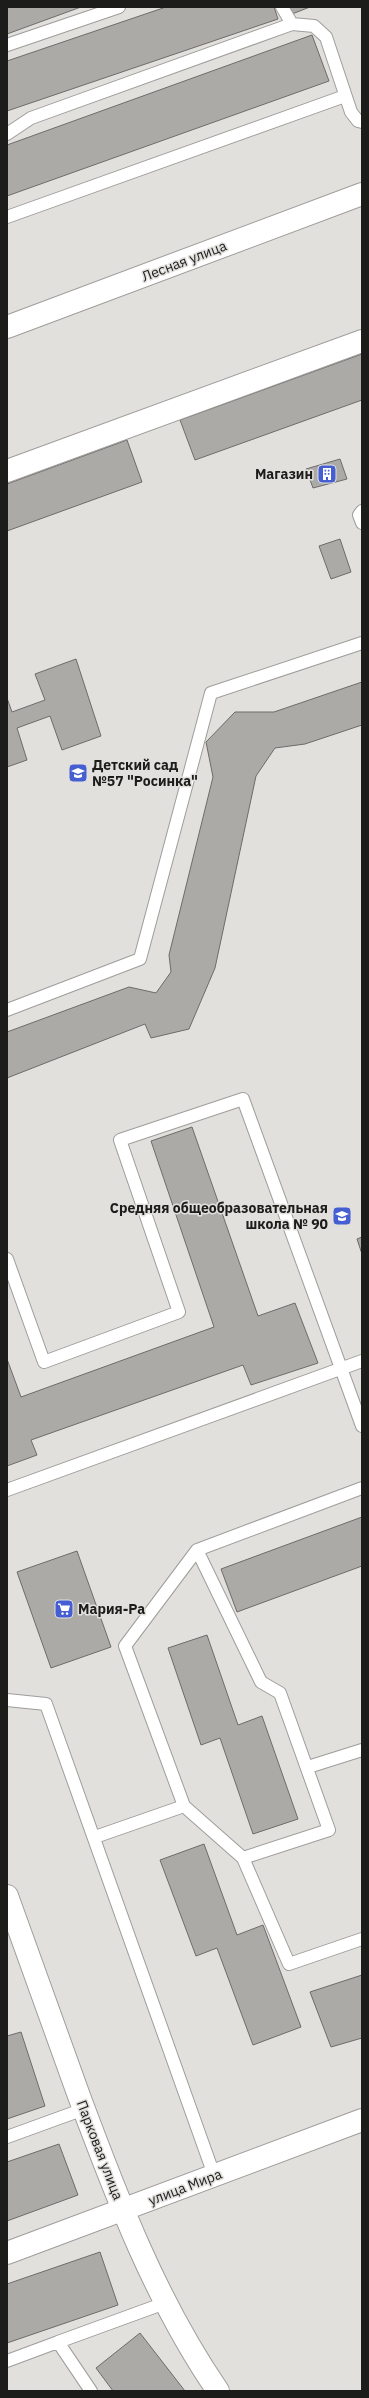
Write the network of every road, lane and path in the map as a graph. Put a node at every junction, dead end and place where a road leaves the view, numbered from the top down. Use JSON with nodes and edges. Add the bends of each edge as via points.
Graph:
{"nodes":[{"id":1,"x":119,"y":7,"type":"edge"},
{"id":2,"x":282,"y":7,"type":"edge"},
{"id":3,"x":292,"y":24,"type":"junction"},
{"id":4,"x":7,"y":45,"type":"edge"},
{"id":5,"x":345,"y":96,"type":"junction"},
{"id":6,"x":362,"y":122,"type":"edge"},
{"id":7,"x":7,"y":134,"type":"edge"},
{"id":8,"x":362,"y":194,"type":"edge"},
{"id":9,"x":7,"y":217,"type":"edge"},
{"id":10,"x":7,"y":327,"type":"edge"},
{"id":11,"x":362,"y":341,"type":"edge"},
{"id":12,"x":7,"y":471,"type":"edge"},
{"id":13,"x":362,"y":511,"type":"edge"},
{"id":14,"x":362,"y":524,"type":"edge"},
{"id":15,"x":362,"y":643,"type":"edge"},
{"id":16,"x":7,"y":1010,"type":"edge"},
{"id":17,"x":7,"y":1259,"type":"edge"},
{"id":18,"x":362,"y":1361,"type":"edge"},
{"id":19,"x":341,"y":1369,"type":"junction"},
{"id":20,"x":362,"y":1426,"type":"edge"},
{"id":21,"x":362,"y":1488,"type":"edge"},
{"id":22,"x":7,"y":1490,"type":"edge"},
{"id":23,"x":196,"y":1550,"type":"junction"},
{"id":24,"x":7,"y":1700,"type":"edge"},
{"id":25,"x":362,"y":1750,"type":"edge"},
{"id":26,"x":308,"y":1768,"type":"junction"},
{"id":27,"x":184,"y":1806,"type":"junction"},
{"id":28,"x":95,"y":1837,"type":"junction"},
{"id":29,"x":243,"y":1858,"type":"junction"},
{"id":30,"x":7,"y":1896,"type":"edge"},
{"id":31,"x":362,"y":1939,"type":"edge"},
{"id":32,"x":84,"y":2109,"type":"junction"},
{"id":33,"x":362,"y":2120,"type":"edge"},
{"id":34,"x":7,"y":2137,"type":"edge"},
{"id":35,"x":214,"y":2175,"type":"junction"},
{"id":36,"x":123,"y":2212,"type":"junction"},
{"id":37,"x":7,"y":2254,"type":"edge"},
{"id":38,"x":165,"y":2303,"type":"junction"},
{"id":39,"x":58,"y":2342,"type":"junction"},
{"id":40,"x":7,"y":2361,"type":"edge"},
{"id":41,"x":91,"y":2391,"type":"edge"},
{"id":42,"x":218,"y":2391,"type":"edge"}],
"edges":[{"from":1,"to":4,"type":"lane"},
{"from":2,"to":3,"type":"lane"},
{"from":3,"to":5,"type":"lane","via":[[314,26],[326,37]]},
{"from":3,"to":7,"type":"lane","via":[[32,118]]},
{"from":5,"to":6,"type":"lane","via":[[351,112]]},
{"from":5,"to":9,"type":"lane"},
{"from":8,"to":10,"type":"street","name":"Лесная улица"},
{"from":11,"to":12,"type":"street"},
{"from":13,"to":14,"type":"lane","via":[[359,515]]},
{"from":15,"to":16,"type":"lane","via":[[211,693],[140,959]]},
{"from":17,"to":19,"type":"lane","via":[[44,1362],[179,1312],[120,1140],[243,1099]]},
{"from":18,"to":19,"type":"lane"},
{"from":19,"to":20,"type":"lane"},
{"from":19,"to":22,"type":"lane"},
{"from":21,"to":23,"type":"lane"},
{"from":23,"to":26,"type":"lane","via":[[261,1682],[280,1693]]},
{"from":23,"to":27,"type":"lane","via":[[125,1646]]},
{"from":24,"to":28,"type":"lane","via":[[46,1704]]},
{"from":25,"to":26,"type":"lane"},
{"from":26,"to":29,"type":"lane","via":[[329,1830]]},
{"from":27,"to":28,"type":"lane"},
{"from":27,"to":29,"type":"lane"},
{"from":28,"to":35,"type":"lane"},
{"from":29,"to":31,"type":"lane","via":[[289,1964]]},
{"from":30,"to":32,"type":"street","name":"Парковая улица"},
{"from":32,"to":34,"type":"lane"},
{"from":32,"to":36,"type":"street","name":"Парковая улица"},
{"from":33,"to":35,"type":"street","name":"улица Мира"},
{"from":35,"to":36,"type":"street","name":"улица Мира"},
{"from":36,"to":37,"type":"street","name":"улица Мира"},
{"from":36,"to":38,"type":"street","name":"Парковая улица"},
{"from":38,"to":39,"type":"lane"},
{"from":38,"to":42,"type":"street","name":"Парковая улица"},
{"from":39,"to":40,"type":"lane"},
{"from":39,"to":41,"type":"lane"}]}
